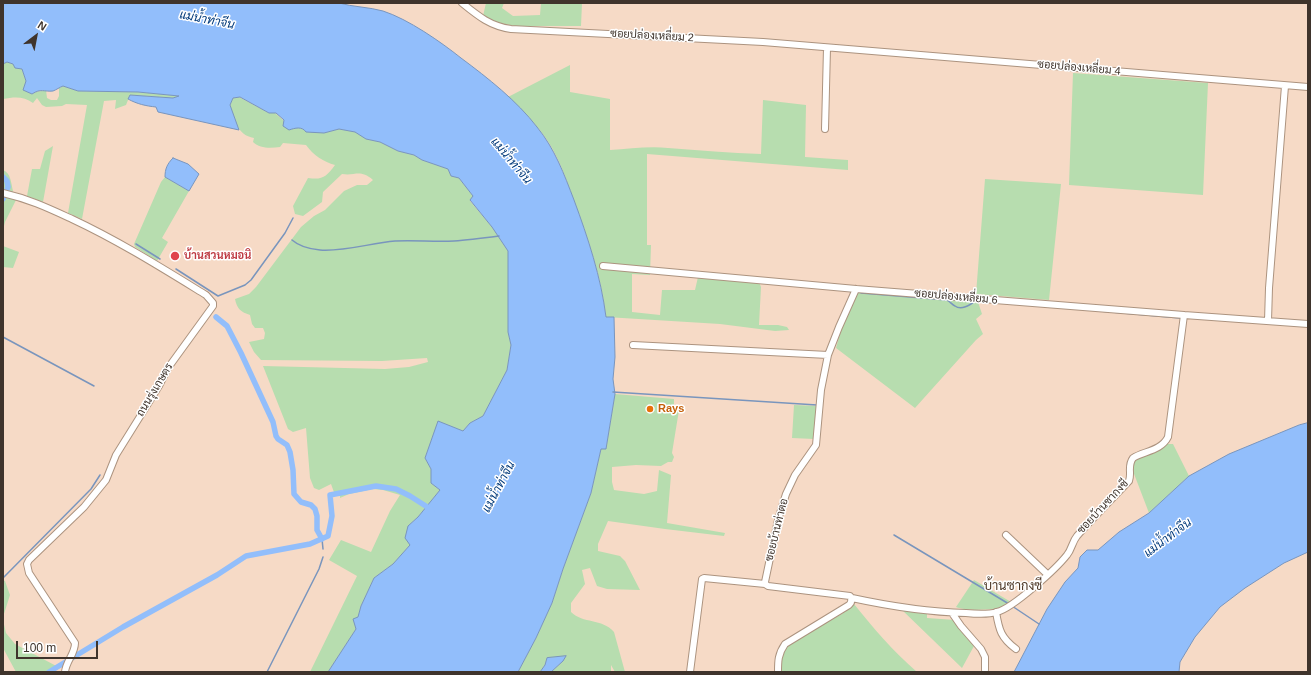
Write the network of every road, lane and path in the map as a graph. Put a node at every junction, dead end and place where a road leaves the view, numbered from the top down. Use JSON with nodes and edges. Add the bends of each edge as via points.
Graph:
{"nodes":[{"id":1,"x":462,"y":3,"type":"edge"},
{"id":2,"x":827,"y":48,"type":"junction"},
{"id":3,"x":850,"y":50,"type":"joint"},
{"id":4,"x":1285,"y":86,"type":"junction"},
{"id":5,"x":1308,"y":88,"type":"edge"},
{"id":6,"x":824,"y":129,"type":"dead end"},
{"id":7,"x":3,"y":193,"type":"edge"},
{"id":8,"x":603,"y":266,"type":"dead end"},
{"id":9,"x":856,"y":289,"type":"junction"},
{"id":10,"x":1184,"y":315,"type":"junction"},
{"id":11,"x":1268,"y":321,"type":"junction"},
{"id":12,"x":1308,"y":324,"type":"edge"},
{"id":13,"x":633,"y":345,"type":"dead end"},
{"id":14,"x":828,"y":356,"type":"junction"},
{"id":15,"x":1006,"y":535,"type":"dead end"},
{"id":16,"x":1048,"y":574,"type":"junction"},
{"id":17,"x":765,"y":584,"type":"junction"},
{"id":18,"x":852,"y":598,"type":"junction"},
{"id":19,"x":996,"y":612,"type":"junction"},
{"id":20,"x":952,"y":613,"type":"junction"},
{"id":21,"x":1016,"y":649,"type":"dead end"},
{"id":22,"x":985,"y":670,"type":"dead end"},
{"id":23,"x":65,"y":672,"type":"edge"},
{"id":24,"x":690,"y":672,"type":"edge"},
{"id":25,"x":778,"y":672,"type":"edge"}],
"edges":[{"from":1,"to":2,"type":"street","name":"ซอยปล่องเหลี่ยม 2","via":[[491,24],[511,29],[762,42]]},
{"from":2,"to":3,"type":"street","name":"ซอยปล่องเหลี่ยม 2"},
{"from":2,"to":6,"type":"street"},
{"from":3,"to":4,"type":"street","name":"ซอยปล่องเหลี่ยม 4"},
{"from":4,"to":5,"type":"street","name":"ซอยปล่องเหลี่ยม 4"},
{"from":4,"to":11,"type":"street"},
{"from":7,"to":23,"type":"street","name":"ถนนรุ่งเกษตร","via":[[34,202],[99,232],[206,295],[213,303],[168,368],[116,455],[106,480],[84,507],[27,564],[29,573],[75,643]]},
{"from":8,"to":9,"type":"street","name":"ซอยปล่องเหลี่ยม 6"},
{"from":9,"to":10,"type":"street","name":"ซอยปล่องเหลี่ยม 6"},
{"from":9,"to":14,"type":"street","name":"ซอยบ้านท่าตอ"},
{"from":10,"to":11,"type":"street","name":"ซอยปล่องเหลี่ยม 6"},
{"from":10,"to":16,"type":"street","name":"ซอยบ้านซากงซี","via":[[1168,437],[1161,446],[1133,458],[1129,465],[1129,481],[1076,538],[1067,554]]},
{"from":11,"to":12,"type":"street","name":"ซอยปล่องเหลี่ยม 6"},
{"from":13,"to":14,"type":"street"},
{"from":14,"to":17,"type":"street","name":"ซอยบ้านท่าตอ","via":[[816,445],[786,494]]},
{"from":15,"to":16,"type":"street"},
{"from":16,"to":19,"type":"street","name":"ซอยบ้านซากงซี","via":[[1011,606]]},
{"from":17,"to":18,"type":"street"},
{"from":17,"to":24,"type":"street","via":[[702,579]]},
{"from":18,"to":20,"type":"street","name":"ซอยบ้านซากงซี"},
{"from":18,"to":25,"type":"street","via":[[849,605],[785,644],[780,651]]},
{"from":19,"to":20,"type":"street","name":"ซอยบ้านซากงซี"},
{"from":19,"to":21,"type":"street","via":[[1001,635]]},
{"from":20,"to":22,"type":"street","via":[[981,649],[985,656]]}]}
